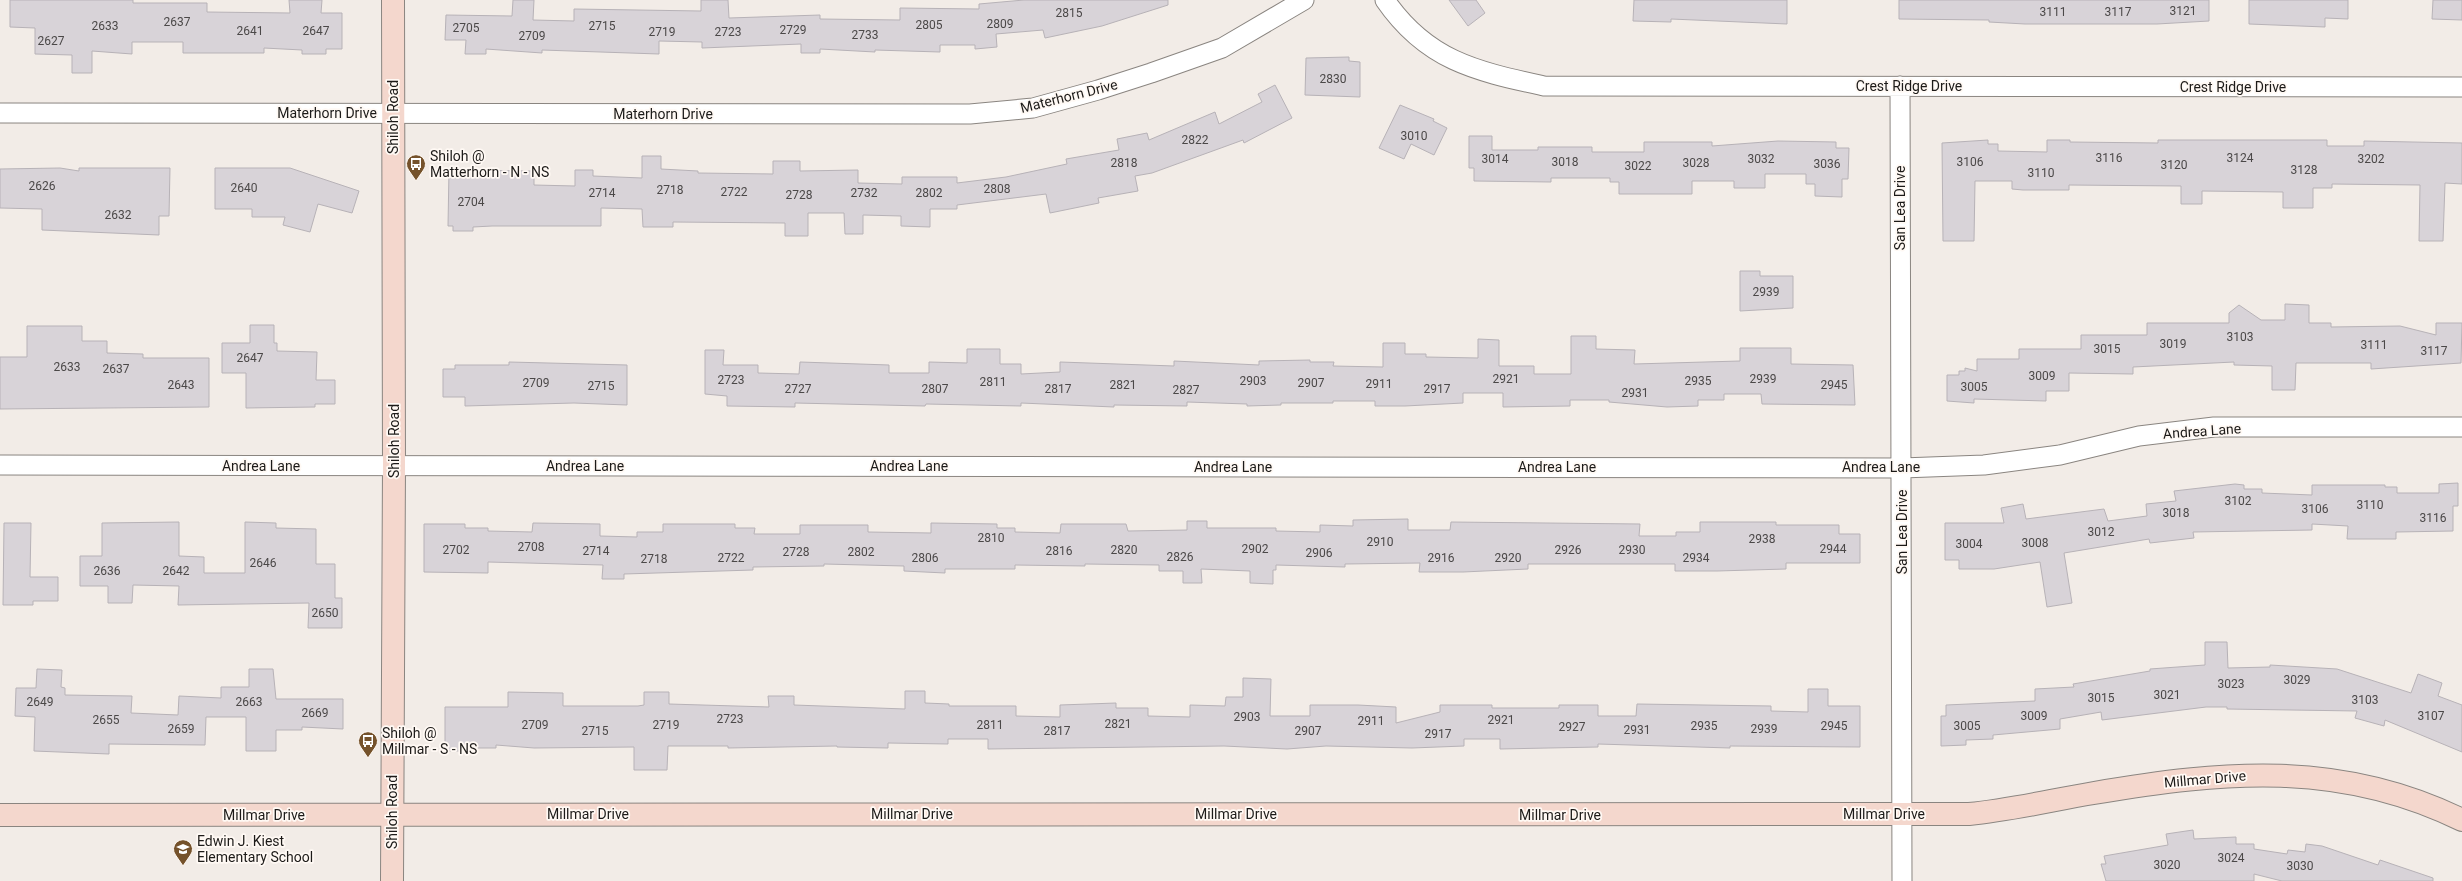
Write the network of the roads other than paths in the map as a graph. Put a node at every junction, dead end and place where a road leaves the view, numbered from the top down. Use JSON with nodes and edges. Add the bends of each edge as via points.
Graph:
{"nodes":[{"id":1,"x":393,"y":0,"type":"edge"},
{"id":2,"x":1304,"y":0,"type":"edge"},
{"id":3,"x":1385,"y":0,"type":"edge"},
{"id":4,"x":1900,"y":86,"type":"junction"},
{"id":5,"x":2462,"y":87,"type":"edge"},
{"id":6,"x":0,"y":113,"type":"edge"},
{"id":7,"x":393,"y":113,"type":"junction"},
{"id":8,"x":2462,"y":427,"type":"edge"},
{"id":9,"x":0,"y":465,"type":"edge"},
{"id":10,"x":394,"y":466,"type":"junction"},
{"id":11,"x":1902,"y":468,"type":"junction"},
{"id":12,"x":392,"y":814,"type":"junction"},
{"id":13,"x":0,"y":815,"type":"edge"},
{"id":14,"x":1902,"y":815,"type":"junction"},
{"id":15,"x":2462,"y":820,"type":"edge"},
{"id":16,"x":392,"y":881,"type":"edge"},
{"id":17,"x":1902,"y":881,"type":"edge"}],
"edges":[{"from":1,"to":7,"type":"street","name":"Shiloh Road"},
{"from":2,"to":7,"type":"street","name":"Materhorn Drive","via":[[1222,48],[1098,90],[1033,108],[970,114]]},
{"from":3,"to":4,"type":"street","name":"Crest Ridge Drive","via":[[1394,14],[1434,51],[1482,72],[1544,86]]},
{"from":4,"to":5,"type":"street","name":"Crest Ridge Drive"},
{"from":4,"to":11,"type":"street","name":"San Lea Drive"},
{"from":6,"to":7,"type":"street","name":"Materhorn Drive"},
{"from":7,"to":10,"type":"street","name":"Shiloh Road"},
{"from":8,"to":11,"type":"street","name":"Andrea Lane","via":[[2214,427],[2139,436],[2060,455],[1984,465]]},
{"from":9,"to":10,"type":"street","name":"Andrea Lane"},
{"from":10,"to":11,"type":"street","name":"Andrea Lane"},
{"from":10,"to":12,"type":"street","name":"Shiloh Road"},
{"from":11,"to":14,"type":"street","name":"San Lea Drive"},
{"from":12,"to":13,"type":"street","name":"Millmar Drive"},
{"from":12,"to":14,"type":"street","name":"Millmar Drive"},
{"from":12,"to":16,"type":"street","name":"Shiloh Road"},
{"from":14,"to":15,"type":"street","name":"Millmar Drive","via":[[1969,814],[2013,810],[2156,783],[2254,774],[2306,776],[2372,786],[2436,808]]},
{"from":14,"to":17,"type":"street","name":"San Lea Drive"}]}
